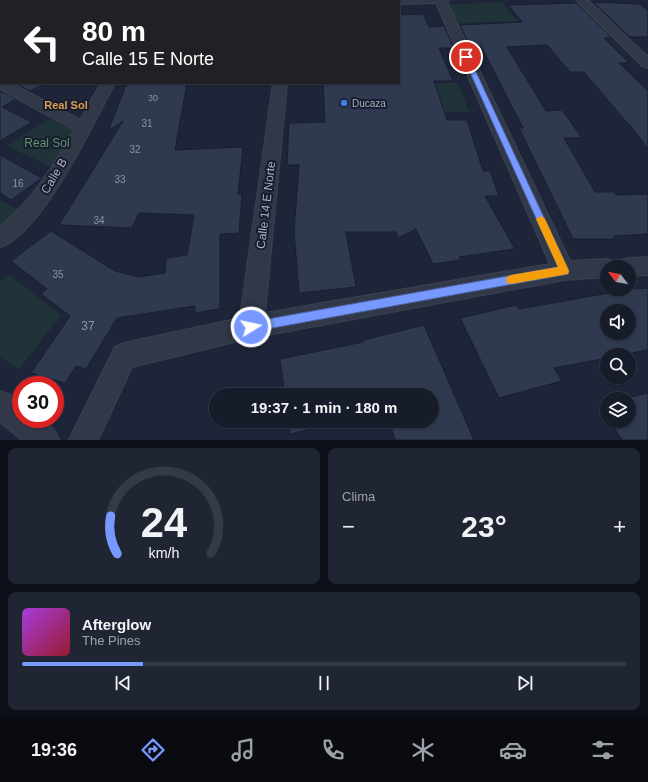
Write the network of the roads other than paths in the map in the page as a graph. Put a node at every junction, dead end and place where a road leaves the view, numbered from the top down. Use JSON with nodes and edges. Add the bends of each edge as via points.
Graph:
{"nodes":[{"id":1,"x":441,"y":0,"type":"edge"},
{"id":2,"x":582,"y":0,"type":"edge"},
{"id":3,"x":400,"y":1,"type":"edge"},
{"id":4,"x":648,"y":64,"type":"edge"},
{"id":5,"x":2,"y":84,"type":"edge"},
{"id":6,"x":107,"y":84,"type":"edge"},
{"id":7,"x":280,"y":84,"type":"edge"},
{"id":8,"x":83,"y":128,"type":"junction"},
{"id":9,"x":0,"y":239,"type":"edge"},
{"id":10,"x":648,"y":266,"type":"edge"},
{"id":11,"x":636,"y":267,"type":"edge"},
{"id":12,"x":600,"y":268,"type":"edge"},
{"id":13,"x":564,"y":271,"type":"junction"},
{"id":14,"x":251,"y":327,"type":"junction"},
{"id":15,"x":0,"y":405,"type":"edge"},
{"id":16,"x":45,"y":440,"type":"edge"},
{"id":17,"x":83,"y":440,"type":"edge"}],
"edges":[{"from":1,"to":3,"type":"street"},
{"from":1,"to":13,"type":"street"},
{"from":2,"to":4,"type":"street"},
{"from":5,"to":8,"type":"street"},
{"from":6,"to":8,"type":"street","name":"Calle B"},
{"from":7,"to":14,"type":"street","name":"Calle 14 E Norte"},
{"from":8,"to":9,"type":"street","name":"Calle B","via":[[46,192],[12,230]]},
{"from":10,"to":11,"type":"street"},
{"from":12,"to":13,"type":"street"},
{"from":13,"to":14,"type":"street"},
{"from":14,"to":17,"type":"street","via":[[124,356]]},
{"from":15,"to":16,"type":"street"}]}
